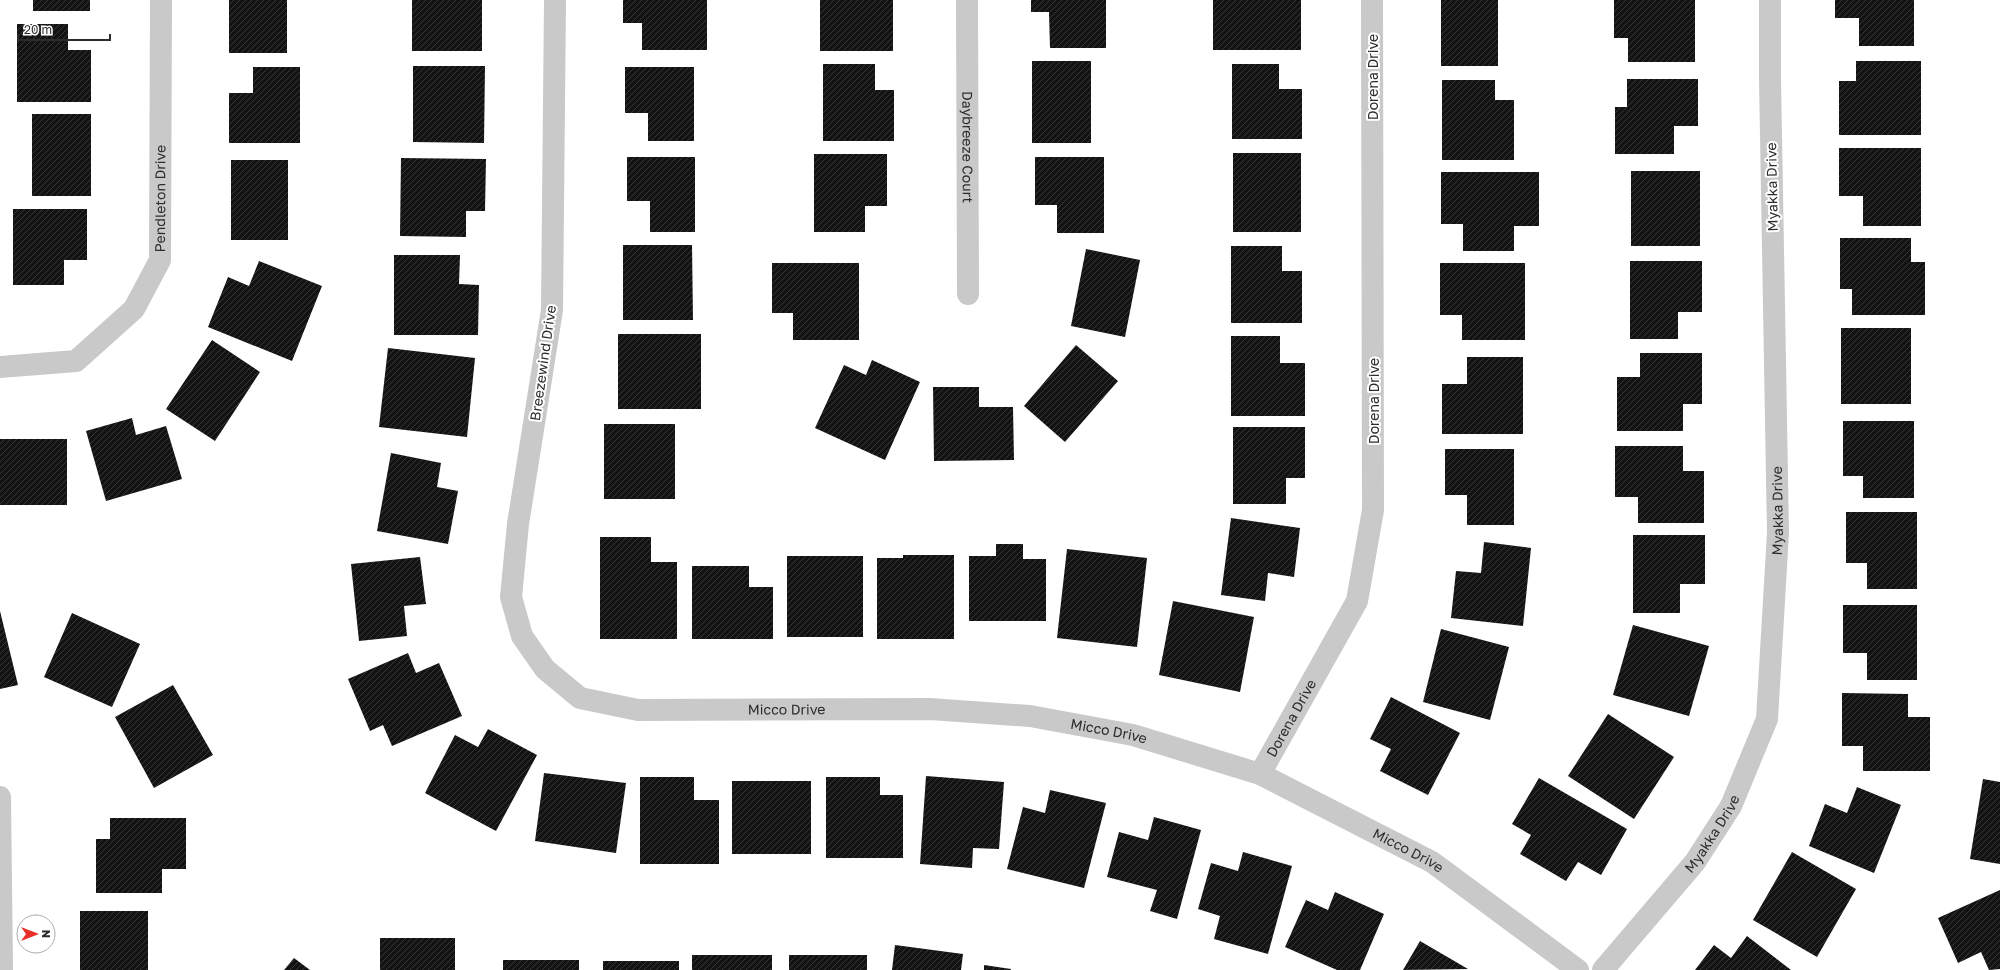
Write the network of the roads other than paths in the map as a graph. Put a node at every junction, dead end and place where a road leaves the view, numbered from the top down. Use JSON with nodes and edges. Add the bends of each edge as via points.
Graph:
{"nodes":[{"id":1,"x":161,"y":0,"type":"edge"},
{"id":2,"x":555,"y":0,"type":"edge"},
{"id":3,"x":967,"y":0,"type":"edge"},
{"id":4,"x":1372,"y":0,"type":"edge"},
{"id":5,"x":1770,"y":0,"type":"edge"},
{"id":6,"x":968,"y":294,"type":"dead end"},
{"id":7,"x":0,"y":367,"type":"edge"},
{"id":8,"x":580,"y":698,"type":"joint"},
{"id":9,"x":1260,"y":774,"type":"junction"},
{"id":10,"x":0,"y":798,"type":"edge"},
{"id":11,"x":2,"y":970,"type":"edge"},
{"id":12,"x":1578,"y":970,"type":"edge"},
{"id":13,"x":1603,"y":970,"type":"edge"}],
"edges":[{"from":1,"to":7,"type":"street","name":"Pendleton Drive","via":[[160,260],[134,309],[76,361]]},
{"from":2,"to":8,"type":"street","name":"Breezewind Drive","via":[[552,310],[518,524],[511,597],[522,636],[545,669]]},
{"from":3,"to":6,"type":"street","name":"Daybreeze Court"},
{"from":4,"to":9,"type":"street","name":"Dorena Drive","via":[[1373,510],[1357,602]]},
{"from":5,"to":13,"type":"street","name":"Myakka Drive","via":[[1778,533],[1767,719],[1731,806],[1699,856]]},
{"from":8,"to":9,"type":"street","name":"Micco Drive","via":[[638,710],[930,709],[1030,716],[1133,735]]},
{"from":9,"to":12,"type":"street","name":"Micco Drive","via":[[1432,862]]},
{"from":10,"to":11,"type":"street"}]}
